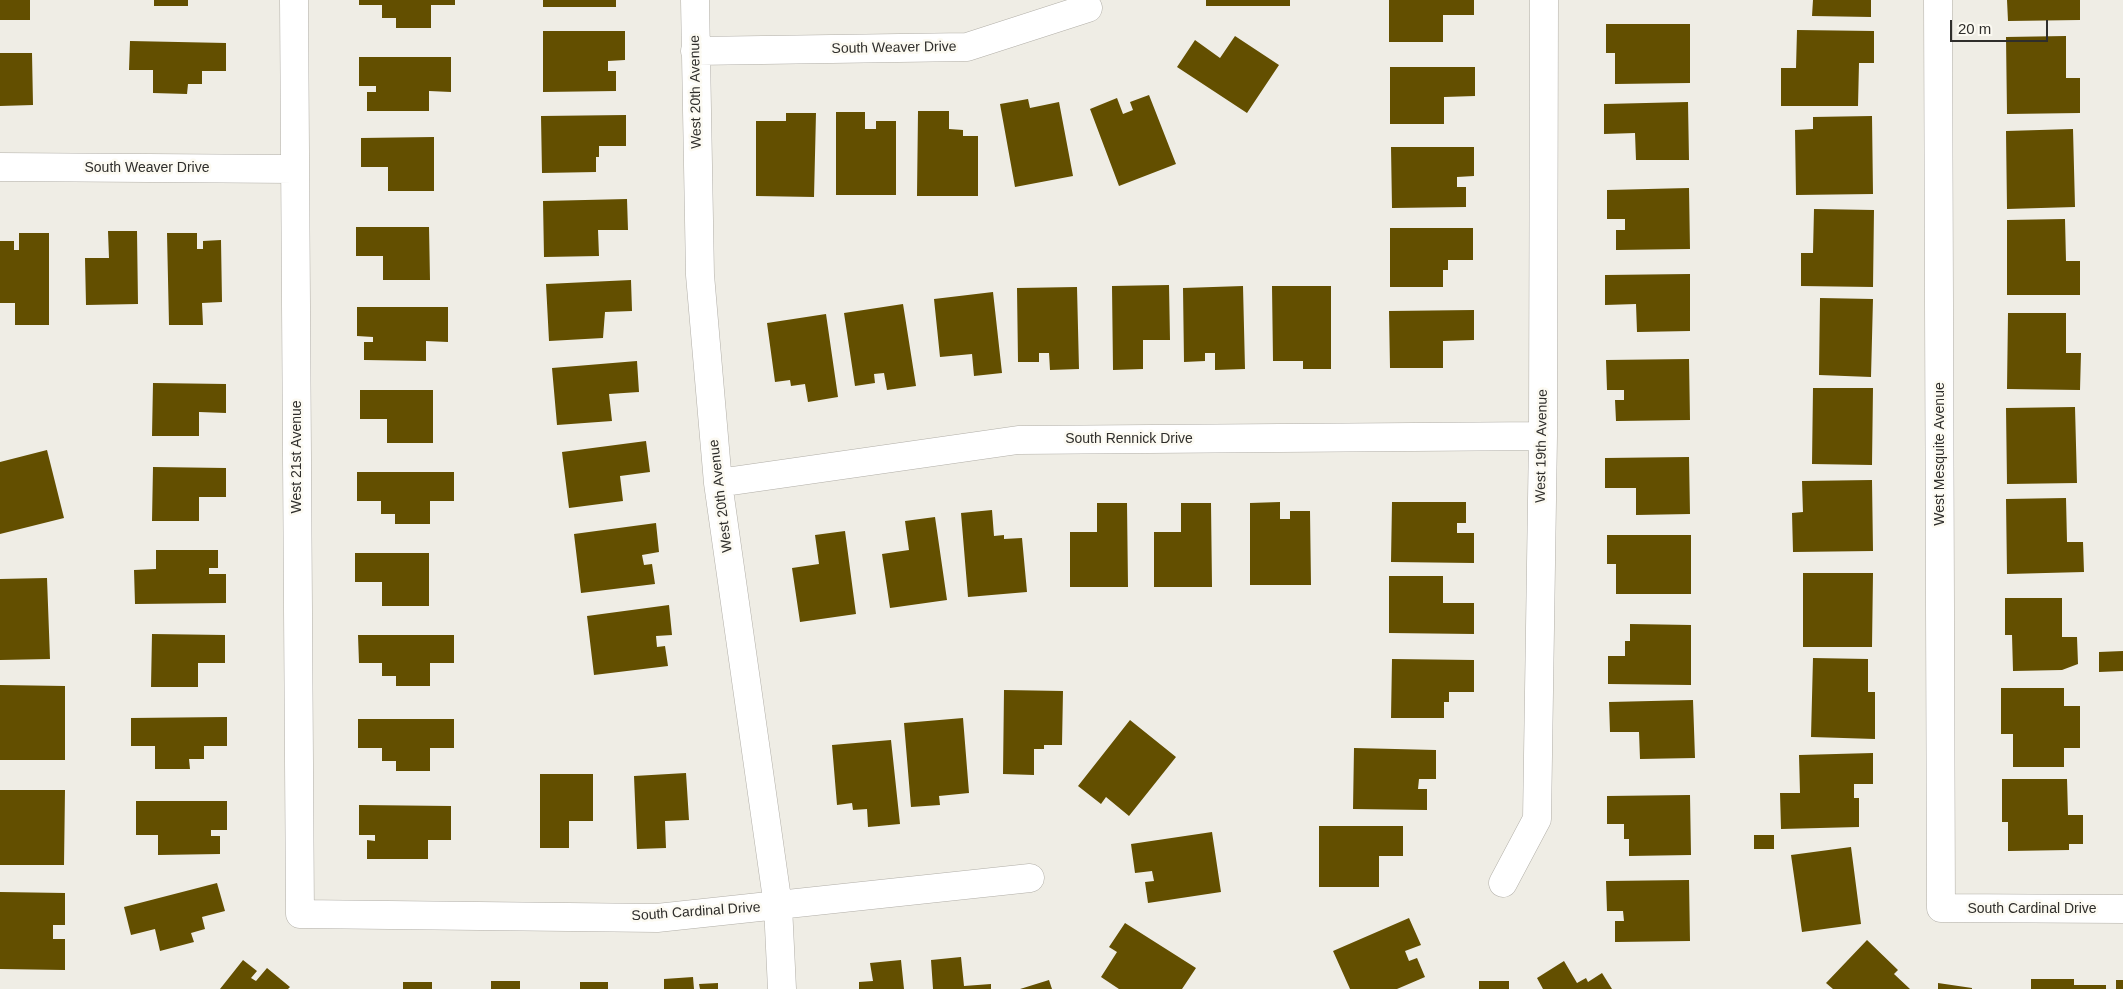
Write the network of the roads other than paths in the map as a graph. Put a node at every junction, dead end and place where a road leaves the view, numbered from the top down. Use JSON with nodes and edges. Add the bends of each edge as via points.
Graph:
{"nodes":[{"id":1,"x":294,"y":0,"type":"edge"},
{"id":2,"x":695,"y":0,"type":"edge"},
{"id":3,"x":1544,"y":0,"type":"edge"},
{"id":4,"x":1938,"y":0,"type":"edge"},
{"id":5,"x":1088,"y":8,"type":"dead end"},
{"id":6,"x":695,"y":51,"type":"junction"},
{"id":7,"x":0,"y":167,"type":"edge"},
{"id":8,"x":294,"y":169,"type":"junction"},
{"id":9,"x":1543,"y":436,"type":"junction"},
{"id":10,"x":718,"y":483,"type":"junction"},
{"id":11,"x":1030,"y":878,"type":"dead end"},
{"id":12,"x":1503,"y":883,"type":"dead end"},
{"id":13,"x":778,"y":906,"type":"junction"},
{"id":14,"x":1941,"y":908,"type":"joint"},
{"id":15,"x":2123,"y":909,"type":"edge"},
{"id":16,"x":300,"y":914,"type":"joint"},
{"id":17,"x":782,"y":989,"type":"edge"}],
"edges":[{"from":1,"to":8,"type":"street","name":"West 21st Avenue"},
{"from":2,"to":6,"type":"street","name":"West 20th Avenue"},
{"from":3,"to":9,"type":"street","name":"West 19th Avenue"},
{"from":4,"to":14,"type":"street","name":"West Mesquite Avenue"},
{"from":5,"to":6,"type":"street","name":"South Weaver Drive","via":[[967,47]]},
{"from":6,"to":10,"type":"street","name":"West 20th Avenue","via":[[700,275]]},
{"from":7,"to":8,"type":"street","name":"South Weaver Drive"},
{"from":8,"to":16,"type":"street","name":"West 21st Avenue"},
{"from":9,"to":10,"type":"street","name":"South Rennick Drive","via":[[1018,440]]},
{"from":9,"to":12,"type":"street","name":"West 19th Avenue","via":[[1537,819]]},
{"from":10,"to":13,"type":"street","name":"West 20th Avenue"},
{"from":11,"to":13,"type":"street","name":"South Cardinal Drive"},
{"from":13,"to":16,"type":"street","name":"South Cardinal Drive","via":[[657,918]]},
{"from":13,"to":17,"type":"street","name":"West 20th Avenue"},
{"from":14,"to":15,"type":"street","name":"South Cardinal Drive"}]}
